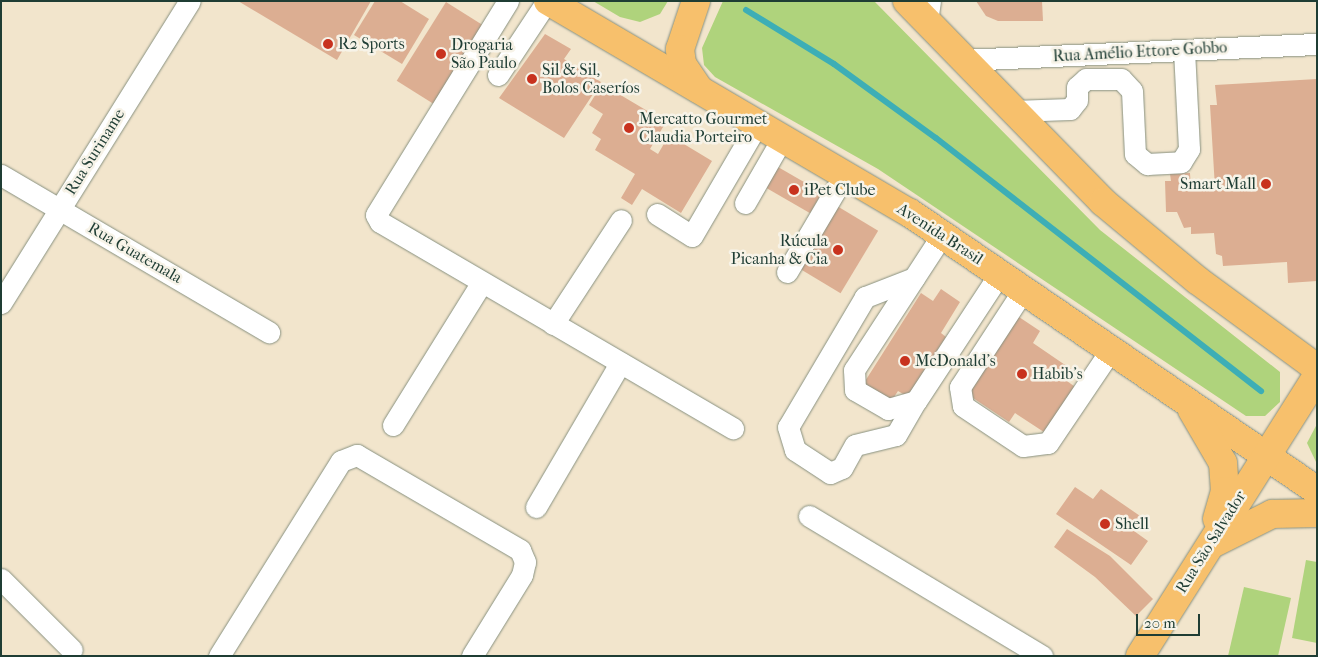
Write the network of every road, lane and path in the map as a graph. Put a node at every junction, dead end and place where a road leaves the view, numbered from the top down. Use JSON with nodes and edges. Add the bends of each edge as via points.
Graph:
{"nodes":[{"id":1,"x":190,"y":1,"type":"edge"},
{"id":2,"x":508,"y":1,"type":"edge"},
{"id":3,"x":548,"y":1,"type":"edge"},
{"id":4,"x":682,"y":1,"type":"edge"},
{"id":5,"x":696,"y":1,"type":"edge"},
{"id":6,"x":907,"y":1,"type":"edge"},
{"id":7,"x":928,"y":12,"type":"edge"},
{"id":8,"x":1317,"y":44,"type":"edge"},
{"id":9,"x":627,"y":47,"type":"junction"},
{"id":10,"x":1184,"y":50,"type":"junction"},
{"id":11,"x":963,"y":60,"type":"junction"},
{"id":12,"x":498,"y":75,"type":"dead end"},
{"id":13,"x":702,"y":92,"type":"junction"},
{"id":14,"x":1013,"y":111,"type":"junction"},
{"id":15,"x":758,"y":123,"type":"junction"},
{"id":16,"x":783,"y":137,"type":"junction"},
{"id":17,"x":845,"y":174,"type":"junction"},
{"id":18,"x":1,"y":175,"type":"edge"},
{"id":19,"x":746,"y":203,"type":"dead end"},
{"id":20,"x":60,"y":209,"type":"junction"},
{"id":21,"x":657,"y":214,"type":"dead end"},
{"id":22,"x":621,"y":220,"type":"dead end"},
{"id":23,"x":942,"y":234,"type":"junction"},
{"id":24,"x":787,"y":272,"type":"dead end"},
{"id":25,"x":1000,"y":273,"type":"junction"},
{"id":26,"x":914,"y":278,"type":"junction"},
{"id":27,"x":482,"y":282,"type":"junction"},
{"id":28,"x":1024,"y":289,"type":"junction"},
{"id":29,"x":1,"y":303,"type":"edge"},
{"id":30,"x":553,"y":324,"type":"junction"},
{"id":31,"x":269,"y":332,"type":"dead end"},
{"id":32,"x":1112,"y":348,"type":"junction"},
{"id":33,"x":620,"y":363,"type":"junction"},
{"id":34,"x":1317,"y":368,"type":"edge"},
{"id":35,"x":1153,"y":375,"type":"junction"},
{"id":36,"x":1317,"y":376,"type":"edge"},
{"id":37,"x":916,"y":401,"type":"junction"},
{"id":38,"x":392,"y":425,"type":"dead end"},
{"id":39,"x":733,"y":428,"type":"dead end"},
{"id":40,"x":1267,"y":454,"type":"junction"},
{"id":41,"x":1317,"y":491,"type":"edge"},
{"id":42,"x":536,"y":507,"type":"dead end"},
{"id":43,"x":1317,"y":513,"type":"edge"},
{"id":44,"x":809,"y":516,"type":"dead end"},
{"id":45,"x":1208,"y":546,"type":"junction"},
{"id":46,"x":1,"y":579,"type":"edge"},
{"id":47,"x":72,"y":650,"type":"dead end"},
{"id":48,"x":219,"y":656,"type":"edge"},
{"id":49,"x":472,"y":656,"type":"edge"},
{"id":50,"x":1042,"y":656,"type":"edge"},
{"id":51,"x":1141,"y":656,"type":"edge"}],
"edges":[{"from":1,"to":20,"type":"street","name":"Rua Suriname"},
{"from":2,"to":27,"type":"street","via":[[376,215],[380,222]]},
{"from":3,"to":9,"type":"main road","name":"Avenida Brasil"},
{"from":3,"to":12,"type":"street"},
{"from":4,"to":9,"type":"main road","via":[[663,41],[641,50]]},
{"from":5,"to":13,"type":"main road","via":[[680,49],[682,64]]},
{"from":6,"to":7,"type":"main road"},
{"from":7,"to":11,"type":"main road"},
{"from":8,"to":10,"type":"street","name":"Rua Amélio Ettore Gobbo"},
{"from":9,"to":13,"type":"main road","name":"Avenida Brasil"},
{"from":10,"to":11,"type":"street","name":"Rua Amélio Ettore Gobbo"},
{"from":10,"to":14,"type":"street","via":[[1189,149],[1181,162],[1146,164],[1135,154],[1132,91],[1121,79],[1086,79],[1077,87],[1077,100],[1070,109]]},
{"from":11,"to":14,"type":"main road"},
{"from":13,"to":15,"type":"main road","name":"Avenida Brasil"},
{"from":14,"to":34,"type":"main road","via":[[1057,159],[1147,240]]},
{"from":15,"to":16,"type":"main road","name":"Avenida Brasil"},
{"from":15,"to":21,"type":"street","via":[[692,236]]},
{"from":16,"to":17,"type":"main road","name":"Avenida Brasil"},
{"from":16,"to":19,"type":"street"},
{"from":17,"to":23,"type":"main road","name":"Avenida Brasil"},
{"from":17,"to":24,"type":"street"},
{"from":18,"to":20,"type":"street","name":"Rua Guatemala"},
{"from":20,"to":29,"type":"street","name":"Rua Suriname"},
{"from":20,"to":31,"type":"street","name":"Rua Guatemala"},
{"from":22,"to":30,"type":"street"},
{"from":23,"to":25,"type":"main road","name":"Avenida Brasil"},
{"from":23,"to":26,"type":"street"},
{"from":25,"to":28,"type":"main road","name":"Avenida Brasil"},
{"from":25,"to":37,"type":"street"},
{"from":26,"to":37,"type":"street","via":[[854,370],[855,390],[888,409]]},
{"from":26,"to":37,"type":"street","via":[[865,297],[788,427],[795,450],[830,473],[842,468],[855,445],[896,435]]},
{"from":27,"to":30,"type":"street"},
{"from":27,"to":38,"type":"street"},
{"from":28,"to":32,"type":"main road","name":"Avenida Brasil"},
{"from":28,"to":32,"type":"street","via":[[960,387],[963,406],[1023,446],[1048,443]]},
{"from":30,"to":33,"type":"street"},
{"from":32,"to":35,"type":"main road","name":"Avenida Brasil"},
{"from":33,"to":39,"type":"street"},
{"from":33,"to":42,"type":"street"},
{"from":35,"to":40,"type":"main road","name":"Avenida Brasil"},
{"from":35,"to":45,"type":"main road","via":[[1202,423],[1223,463],[1225,491]]},
{"from":36,"to":40,"type":"main road","name":"Rua São Salvador"},
{"from":40,"to":41,"type":"main road","name":"Avenida Brasil"},
{"from":40,"to":45,"type":"main road","name":"Rua São Salvador"},
{"from":43,"to":45,"type":"main road","via":[[1272,514],[1242,525]]},
{"from":44,"to":50,"type":"street"},
{"from":45,"to":51,"type":"main road","name":"Rua São Salvador"},
{"from":46,"to":47,"type":"street"},
{"from":48,"to":49,"type":"street","via":[[341,461],[357,455],[520,550],[525,562],[522,575]]}]}
